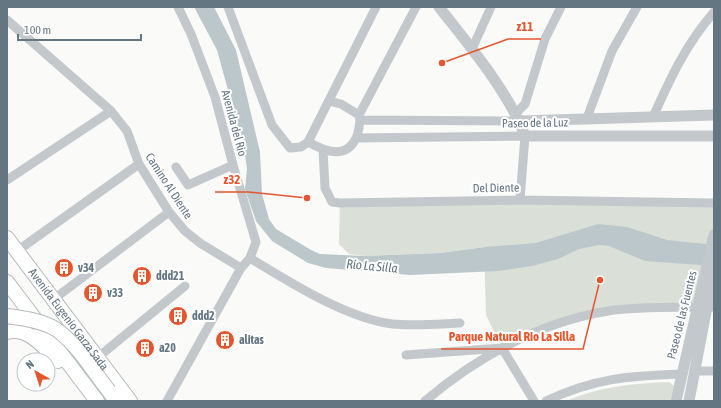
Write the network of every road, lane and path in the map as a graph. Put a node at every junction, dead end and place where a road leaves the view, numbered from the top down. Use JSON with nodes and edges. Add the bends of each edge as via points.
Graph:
{"nodes":[{"id":1,"x":178,"y":7,"type":"edge"},
{"id":2,"x":228,"y":7,"type":"edge"},
{"id":3,"x":376,"y":7,"type":"edge"},
{"id":4,"x":416,"y":7,"type":"edge"},
{"id":5,"x":439,"y":7,"type":"edge"},
{"id":6,"x":491,"y":7,"type":"edge"},
{"id":7,"x":562,"y":7,"type":"edge"},
{"id":8,"x":637,"y":7,"type":"edge"},
{"id":9,"x":714,"y":12,"type":"edge"},
{"id":10,"x":7,"y":20,"type":"edge"},
{"id":11,"x":472,"y":49,"type":"junction"},
{"id":12,"x":329,"y":101,"type":"junction"},
{"id":13,"x":111,"y":111,"type":"junction"},
{"id":14,"x":714,"y":115,"type":"edge"},
{"id":15,"x":360,"y":117,"type":"junction"},
{"id":16,"x":518,"y":117,"type":"junction"},
{"id":17,"x":653,"y":117,"type":"junction"},
{"id":18,"x":587,"y":118,"type":"junction"},
{"id":19,"x":525,"y":136,"type":"junction"},
{"id":20,"x":714,"y":136,"type":"edge"},
{"id":21,"x":356,"y":138,"type":"junction"},
{"id":22,"x":308,"y":142,"type":"junction"},
{"id":23,"x":323,"y":150,"type":"junction"},
{"id":24,"x":139,"y":164,"type":"junction"},
{"id":25,"x":233,"y":165,"type":"junction"},
{"id":26,"x":176,"y":167,"type":"dead end"},
{"id":27,"x":7,"y":180,"type":"edge"},
{"id":28,"x":520,"y":200,"type":"junction"},
{"id":29,"x":714,"y":202,"type":"edge"},
{"id":30,"x":169,"y":212,"type":"junction"},
{"id":31,"x":714,"y":235,"type":"edge"},
{"id":32,"x":7,"y":238,"type":"edge"},
{"id":33,"x":17,"y":251,"type":"junction"},
{"id":34,"x":250,"y":258,"type":"junction"},
{"id":35,"x":241,"y":268,"type":"junction"},
{"id":36,"x":710,"y":277,"type":"edge"},
{"id":37,"x":7,"y":282,"type":"edge"},
{"id":38,"x":185,"y":286,"type":"dead end"},
{"id":39,"x":54,"y":299,"type":"junction"},
{"id":40,"x":706,"y":307,"type":"edge"},
{"id":41,"x":7,"y":316,"type":"edge"},
{"id":42,"x":460,"y":323,"type":"dead end"},
{"id":43,"x":7,"y":332,"type":"edge"},
{"id":44,"x":502,"y":348,"type":"junction"},
{"id":45,"x":406,"y":355,"type":"dead end"},
{"id":46,"x":97,"y":358,"type":"junction"},
{"id":47,"x":696,"y":371,"type":"junction"},
{"id":48,"x":714,"y":371,"type":"edge"},
{"id":49,"x":681,"y":374,"type":"junction"},
{"id":50,"x":113,"y":396,"type":"edge"},
{"id":51,"x":94,"y":398,"type":"edge"},
{"id":52,"x":130,"y":401,"type":"edge"},
{"id":53,"x":166,"y":401,"type":"edge"},
{"id":54,"x":425,"y":401,"type":"edge"},
{"id":55,"x":534,"y":401,"type":"edge"},
{"id":56,"x":546,"y":401,"type":"edge"},
{"id":57,"x":676,"y":401,"type":"edge"},
{"id":58,"x":689,"y":401,"type":"edge"}],
"edges":[{"from":1,"to":25,"type":"street","name":"Avenida del Rio","via":[[216,97]]},
{"from":2,"to":22,"type":"street","via":[[272,125],[290,148],[301,147]]},
{"from":3,"to":12,"type":"street"},
{"from":4,"to":15,"type":"street"},
{"from":5,"to":11,"type":"street"},
{"from":6,"to":11,"type":"street"},
{"from":7,"to":16,"type":"street","via":[[545,39],[525,104]]},
{"from":8,"to":18,"type":"street","via":[[612,51]]},
{"from":9,"to":17,"type":"street","via":[[674,69]]},
{"from":10,"to":13,"type":"street","name":"Camino Al Diente"},
{"from":11,"to":16,"type":"street"},
{"from":12,"to":15,"type":"street","via":[[341,104]]},
{"from":12,"to":22,"type":"street"},
{"from":13,"to":24,"type":"street","name":"Camino Al Diente","via":[[127,131]]},
{"from":13,"to":27,"type":"street"},
{"from":14,"to":17,"type":"street","name":"Paseo de la Luz"},
{"from":15,"to":16,"type":"street","name":"Paseo de la Luz"},
{"from":15,"to":21,"type":"street"},
{"from":16,"to":18,"type":"street","name":"Paseo de la Luz"},
{"from":16,"to":19,"type":"street"},
{"from":17,"to":18,"type":"street","name":"Paseo de la Luz"},
{"from":19,"to":20,"type":"street","name":"Paseo de la Luz"},
{"from":19,"to":21,"type":"street","name":"Paseo de la Luz"},
{"from":19,"to":28,"type":"street"},
{"from":21,"to":23,"type":"street","via":[[351,147],[340,152]]},
{"from":22,"to":23,"type":"street"},
{"from":23,"to":28,"type":"street","name":"Del Diente","via":[[325,188],[332,202]]},
{"from":24,"to":30,"type":"street","name":"Camino Al Diente"},
{"from":24,"to":33,"type":"street"},
{"from":25,"to":26,"type":"street","via":[[188,185]]},
{"from":25,"to":34,"type":"street","name":"Avenida del Rio","via":[[256,242]]},
{"from":28,"to":29,"type":"street","name":"Del Diente"},
{"from":30,"to":35,"type":"street","name":"Camino Al Diente","via":[[185,231],[200,243]]},
{"from":30,"to":39,"type":"street"},
{"from":31,"to":36,"type":"street","name":"Paseo de las Fuentes"},
{"from":32,"to":33,"type":"highway","name":"Avenida Eugenio Garza Sada"},
{"from":33,"to":39,"type":"highway","name":"Avenida Eugenio Garza Sada"},
{"from":34,"to":35,"type":"street","name":"Avenida del Rio"},
{"from":34,"to":42,"type":"street","via":[[315,296],[365,318],[393,324]]},
{"from":35,"to":53,"type":"street","name":"Avenida del Rio"},
{"from":36,"to":40,"type":"street","name":"Paseo de las Fuentes"},
{"from":37,"to":51,"type":"highway"},
{"from":38,"to":46,"type":"street"},
{"from":39,"to":46,"type":"highway","name":"Avenida Eugenio Garza Sada"},
{"from":40,"to":44,"type":"street","via":[[639,308],[607,312],[553,326]]},
{"from":40,"to":47,"type":"street","name":"Paseo de las Fuentes"},
{"from":40,"to":49,"type":"street","name":"Paseo de las Fuentes"},
{"from":41,"to":50,"type":"highway","bridge":true,"via":[[35,321],[57,330]]},
{"from":43,"to":51,"type":"highway","via":[[19,331],[33,337]]},
{"from":44,"to":45,"type":"street"},
{"from":44,"to":54,"type":"street","via":[[444,385]]},
{"from":44,"to":55,"type":"street"},
{"from":46,"to":52,"type":"highway","name":"Avenida Eugenio Garza Sada"},
{"from":47,"to":48,"type":"street"},
{"from":47,"to":58,"type":"street","name":"Paseo de las Fuentes"},
{"from":49,"to":56,"type":"street","via":[[612,379],[587,384]]},
{"from":49,"to":57,"type":"street","name":"Paseo de las Fuentes"}]}
